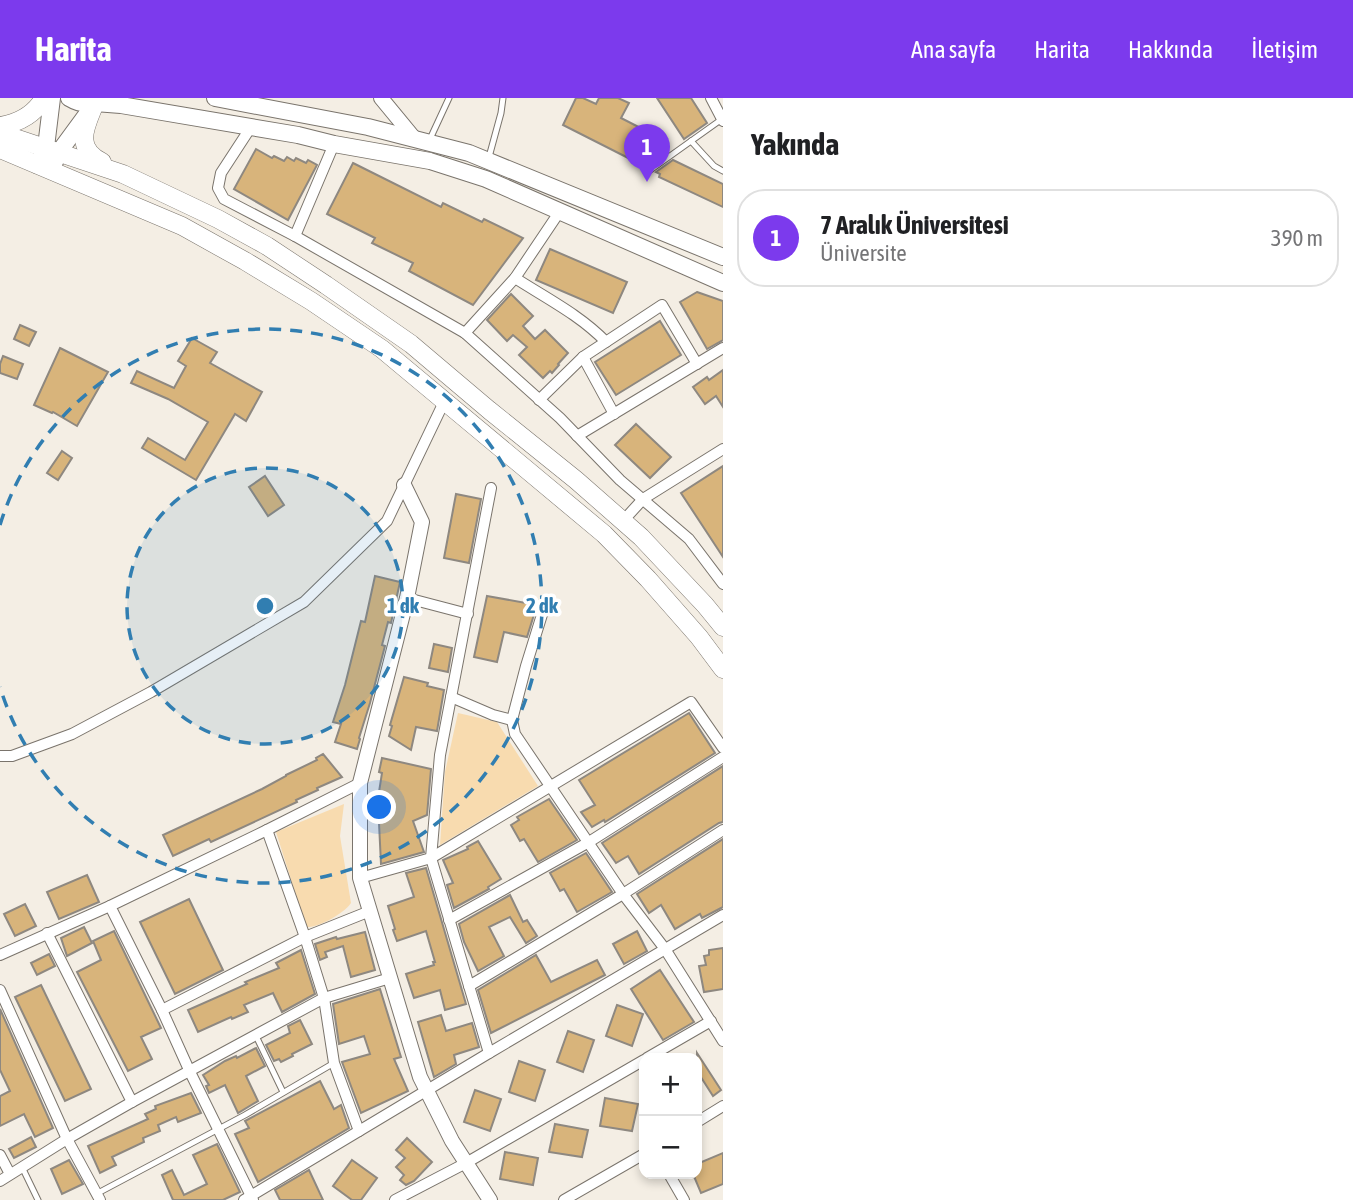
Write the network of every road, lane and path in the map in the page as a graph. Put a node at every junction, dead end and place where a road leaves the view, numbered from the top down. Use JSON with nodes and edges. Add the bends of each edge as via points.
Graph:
{"nodes":[{"id":1,"x":44,"y":98,"type":"edge"},
{"id":2,"x":52,"y":98,"type":"edge"},
{"id":3,"x":69,"y":98,"type":"edge"},
{"id":4,"x":215,"y":98,"type":"edge"},
{"id":5,"x":380,"y":98,"type":"edge"},
{"id":6,"x":449,"y":98,"type":"edge"},
{"id":7,"x":503,"y":98,"type":"edge"},
{"id":8,"x":711,"y":98,"type":"edge"},
{"id":9,"x":99,"y":100,"type":"edge"},
{"id":10,"x":722,"y":120,"type":"edge"},
{"id":11,"x":0,"y":125,"type":"edge"},
{"id":12,"x":251,"y":127,"type":"junction"},
{"id":13,"x":0,"y":133,"type":"edge"},
{"id":14,"x":421,"y":140,"type":"junction"},
{"id":15,"x":691,"y":141,"type":"junction"},
{"id":16,"x":334,"y":144,"type":"junction"},
{"id":17,"x":0,"y":149,"type":"edge"},
{"id":18,"x":52,"y":149,"type":"junction"},
{"id":19,"x":488,"y":160,"type":"junction"},
{"id":20,"x":44,"y":168,"type":"junction"},
{"id":21,"x":649,"y":171,"type":"dead end"},
{"id":22,"x":723,"y":171,"type":"edge"},
{"id":23,"x":123,"y":174,"type":"junction"},
{"id":24,"x":560,"y":211,"type":"junction"},
{"id":25,"x":295,"y":236,"type":"junction"},
{"id":26,"x":723,"y":257,"type":"edge"},
{"id":27,"x":515,"y":278,"type":"junction"},
{"id":28,"x":723,"y":283,"type":"edge"},
{"id":29,"x":465,"y":333,"type":"junction"},
{"id":30,"x":606,"y":342,"type":"junction"},
{"id":31,"x":723,"y":348,"type":"edge"},
{"id":32,"x":583,"y":357,"type":"junction"},
{"id":33,"x":697,"y":364,"type":"junction"},
{"id":34,"x":539,"y":400,"type":"junction"},
{"id":35,"x":444,"y":402,"type":"junction"},
{"id":36,"x":614,"y":414,"type":"junction"},
{"id":37,"x":578,"y":436,"type":"junction"},
{"id":38,"x":723,"y":449,"type":"edge"},
{"id":39,"x":404,"y":485,"type":"junction"},
{"id":40,"x":491,"y":488,"type":"dead end"},
{"id":41,"x":643,"y":499,"type":"junction"},
{"id":42,"x":623,"y":521,"type":"junction"},
{"id":43,"x":723,"y":584,"type":"edge"},
{"id":44,"x":407,"y":598,"type":"junction"},
{"id":45,"x":545,"y":606,"type":"dead end"},
{"id":46,"x":468,"y":614,"type":"junction"},
{"id":47,"x":723,"y":627,"type":"edge"},
{"id":48,"x":723,"y":669,"type":"edge"},
{"id":49,"x":451,"y":696,"type":"junction"},
{"id":50,"x":512,"y":720,"type":"junction"},
{"id":51,"x":723,"y":748,"type":"edge"},
{"id":52,"x":0,"y":756,"type":"edge"},
{"id":53,"x":723,"y":757,"type":"edge"},
{"id":54,"x":360,"y":783,"type":"junction"},
{"id":55,"x":550,"y":787,"type":"junction"},
{"id":56,"x":267,"y":830,"type":"junction"},
{"id":57,"x":723,"y":830,"type":"edge"},
{"id":58,"x":589,"y":842,"type":"junction"},
{"id":59,"x":431,"y":858,"type":"junction"},
{"id":60,"x":360,"y":878,"type":"junction"},
{"id":61,"x":623,"y":894,"type":"junction"},
{"id":62,"x":110,"y":906,"type":"junction"},
{"id":63,"x":370,"y":911,"type":"junction"},
{"id":64,"x":723,"y":915,"type":"edge"},
{"id":65,"x":449,"y":920,"type":"junction"},
{"id":66,"x":47,"y":933,"type":"junction"},
{"id":67,"x":305,"y":937,"type":"junction"},
{"id":68,"x":664,"y":950,"type":"junction"},
{"id":69,"x":0,"y":955,"type":"edge"},
{"id":70,"x":390,"y":978,"type":"junction"},
{"id":71,"x":469,"y":986,"type":"junction"},
{"id":72,"x":0,"y":990,"type":"edge"},
{"id":73,"x":324,"y":998,"type":"junction"},
{"id":74,"x":162,"y":1010,"type":"junction"},
{"id":75,"x":710,"y":1021,"type":"junction"},
{"id":76,"x":255,"y":1034,"type":"junction"},
{"id":77,"x":723,"y":1041,"type":"edge"},
{"id":78,"x":489,"y":1053,"type":"junction"},
{"id":79,"x":655,"y":1053,"type":"edge"},
{"id":80,"x":639,"y":1062,"type":"edge"},
{"id":81,"x":334,"y":1063,"type":"junction"},
{"id":82,"x":190,"y":1072,"type":"junction"},
{"id":83,"x":427,"y":1091,"type":"junction"},
{"id":84,"x":283,"y":1093,"type":"junction"},
{"id":85,"x":132,"y":1102,"type":"junction"},
{"id":86,"x":723,"y":1107,"type":"edge"},
{"id":87,"x":702,"y":1119,"type":"edge"},
{"id":88,"x":219,"y":1128,"type":"junction"},
{"id":89,"x":359,"y":1130,"type":"junction"},
{"id":90,"x":67,"y":1139,"type":"junction"},
{"id":91,"x":0,"y":1154,"type":"edge"},
{"id":92,"x":639,"y":1157,"type":"edge"},
{"id":93,"x":466,"y":1163,"type":"junction"},
{"id":94,"x":22,"y":1167,"type":"junction"},
{"id":95,"x":5,"y":1177,"type":"edge"},
{"id":96,"x":672,"y":1179,"type":"edge"},
{"id":97,"x":97,"y":1198,"type":"edge"},
{"id":98,"x":249,"y":1199,"type":"edge"},
{"id":99,"x":38,"y":1200,"type":"edge"},
{"id":100,"x":396,"y":1200,"type":"edge"},
{"id":101,"x":489,"y":1200,"type":"edge"},
{"id":102,"x":564,"y":1200,"type":"edge"},
{"id":103,"x":684,"y":1200,"type":"edge"}],
"edges":[{"from":1,"to":11,"type":"highway","via":[[15,124]]},
{"from":2,"to":18,"type":"main road"},
{"from":3,"to":9,"type":"main road","via":[[86,104]]},
{"from":4,"to":14,"type":"main road"},
{"from":5,"to":14,"type":"street"},
{"from":6,"to":14,"type":"lane"},
{"from":7,"to":19,"type":"lane"},
{"from":8,"to":10,"type":"street"},
{"from":9,"to":12,"type":"main road"},
{"from":9,"to":18,"type":"main road"},
{"from":9,"to":23,"type":"highway","via":[[83,132],[84,146],[97,160]]},
{"from":10,"to":15,"type":"lane"},
{"from":12,"to":16,"type":"main road"},
{"from":12,"to":25,"type":"street","via":[[221,173],[218,188],[224,200]]},
{"from":13,"to":18,"type":"highway"},
{"from":14,"to":19,"type":"main road"},
{"from":15,"to":21,"type":"lane"},
{"from":15,"to":22,"type":"lane"},
{"from":16,"to":24,"type":"main road","via":[[430,161]]},
{"from":16,"to":25,"type":"street"},
{"from":17,"to":20,"type":"highway"},
{"from":18,"to":20,"type":"main road"},
{"from":18,"to":23,"type":"highway"},
{"from":19,"to":26,"type":"main road"},
{"from":20,"to":35,"type":"highway","via":[[182,226],[246,261],[382,349]]},
{"from":23,"to":42,"type":"highway","via":[[267,246],[400,336]]},
{"from":24,"to":27,"type":"street"},
{"from":24,"to":28,"type":"main road"},
{"from":25,"to":29,"type":"street"},
{"from":27,"to":29,"type":"street"},
{"from":27,"to":30,"type":"street","via":[[593,328]]},
{"from":29,"to":34,"type":"street"},
{"from":30,"to":32,"type":"street"},
{"from":30,"to":33,"type":"street","via":[[662,304]]},
{"from":31,"to":33,"type":"street"},
{"from":32,"to":34,"type":"street"},
{"from":32,"to":36,"type":"street"},
{"from":33,"to":36,"type":"street"},
{"from":34,"to":37,"type":"street"},
{"from":35,"to":39,"type":"street"},
{"from":35,"to":48,"type":"highway","via":[[604,534]]},
{"from":36,"to":37,"type":"street"},
{"from":37,"to":41,"type":"street"},
{"from":38,"to":41,"type":"street"},
{"from":39,"to":44,"type":"street","via":[[422,522]]},
{"from":39,"to":52,"type":"street","via":[[387,521],[304,602],[72,734],[12,756]]},
{"from":40,"to":46,"type":"street"},
{"from":41,"to":42,"type":"street"},
{"from":41,"to":43,"type":"street","via":[[689,539]]},
{"from":42,"to":47,"type":"highway"},
{"from":44,"to":46,"type":"street"},
{"from":44,"to":54,"type":"street"},
{"from":45,"to":50,"type":"street"},
{"from":46,"to":49,"type":"street"},
{"from":49,"to":50,"type":"street"},
{"from":49,"to":59,"type":"street","via":[[440,755]]},
{"from":50,"to":55,"type":"street","via":[[515,734]]},
{"from":51,"to":55,"type":"street","via":[[691,702]]},
{"from":53,"to":58,"type":"street"},
{"from":54,"to":56,"type":"street"},
{"from":54,"to":60,"type":"street"},
{"from":55,"to":58,"type":"street"},
{"from":55,"to":59,"type":"street"},
{"from":56,"to":62,"type":"street"},
{"from":56,"to":67,"type":"street"},
{"from":57,"to":61,"type":"street"},
{"from":58,"to":61,"type":"street"},
{"from":58,"to":65,"type":"street"},
{"from":59,"to":60,"type":"street"},
{"from":59,"to":65,"type":"street"},
{"from":60,"to":63,"type":"street"},
{"from":61,"to":68,"type":"street"},
{"from":61,"to":71,"type":"street"},
{"from":62,"to":66,"type":"street"},
{"from":62,"to":74,"type":"street"},
{"from":63,"to":67,"type":"street"},
{"from":63,"to":70,"type":"street"},
{"from":64,"to":68,"type":"street"},
{"from":65,"to":71,"type":"street"},
{"from":66,"to":69,"type":"street"},
{"from":66,"to":85,"type":"street"},
{"from":67,"to":73,"type":"street"},
{"from":67,"to":74,"type":"street"},
{"from":68,"to":75,"type":"street"},
{"from":68,"to":78,"type":"street"},
{"from":70,"to":73,"type":"street"},
{"from":70,"to":83,"type":"street"},
{"from":71,"to":78,"type":"street"},
{"from":72,"to":90,"type":"street"},
{"from":73,"to":76,"type":"street"},
{"from":73,"to":81,"type":"street"},
{"from":74,"to":82,"type":"street"},
{"from":75,"to":77,"type":"street"},
{"from":75,"to":79,"type":"street"},
{"from":76,"to":82,"type":"street"},
{"from":76,"to":84,"type":"lane"},
{"from":78,"to":83,"type":"street"},
{"from":80,"to":93,"type":"street"},
{"from":81,"to":84,"type":"lane"},
{"from":81,"to":89,"type":"street"},
{"from":82,"to":85,"type":"street"},
{"from":82,"to":88,"type":"street"},
{"from":83,"to":89,"type":"street"},
{"from":83,"to":93,"type":"street"},
{"from":84,"to":88,"type":"lane"},
{"from":85,"to":90,"type":"street"},
{"from":86,"to":87,"type":"street"},
{"from":88,"to":97,"type":"lane"},
{"from":88,"to":98,"type":"street"},
{"from":89,"to":98,"type":"street"},
{"from":90,"to":94,"type":"street"},
{"from":90,"to":97,"type":"street"},
{"from":91,"to":95,"type":"street"},
{"from":92,"to":102,"type":"street"},
{"from":93,"to":100,"type":"street"},
{"from":93,"to":101,"type":"street"},
{"from":94,"to":95,"type":"street"},
{"from":94,"to":99,"type":"lane"},
{"from":96,"to":103,"type":"street"}]}
